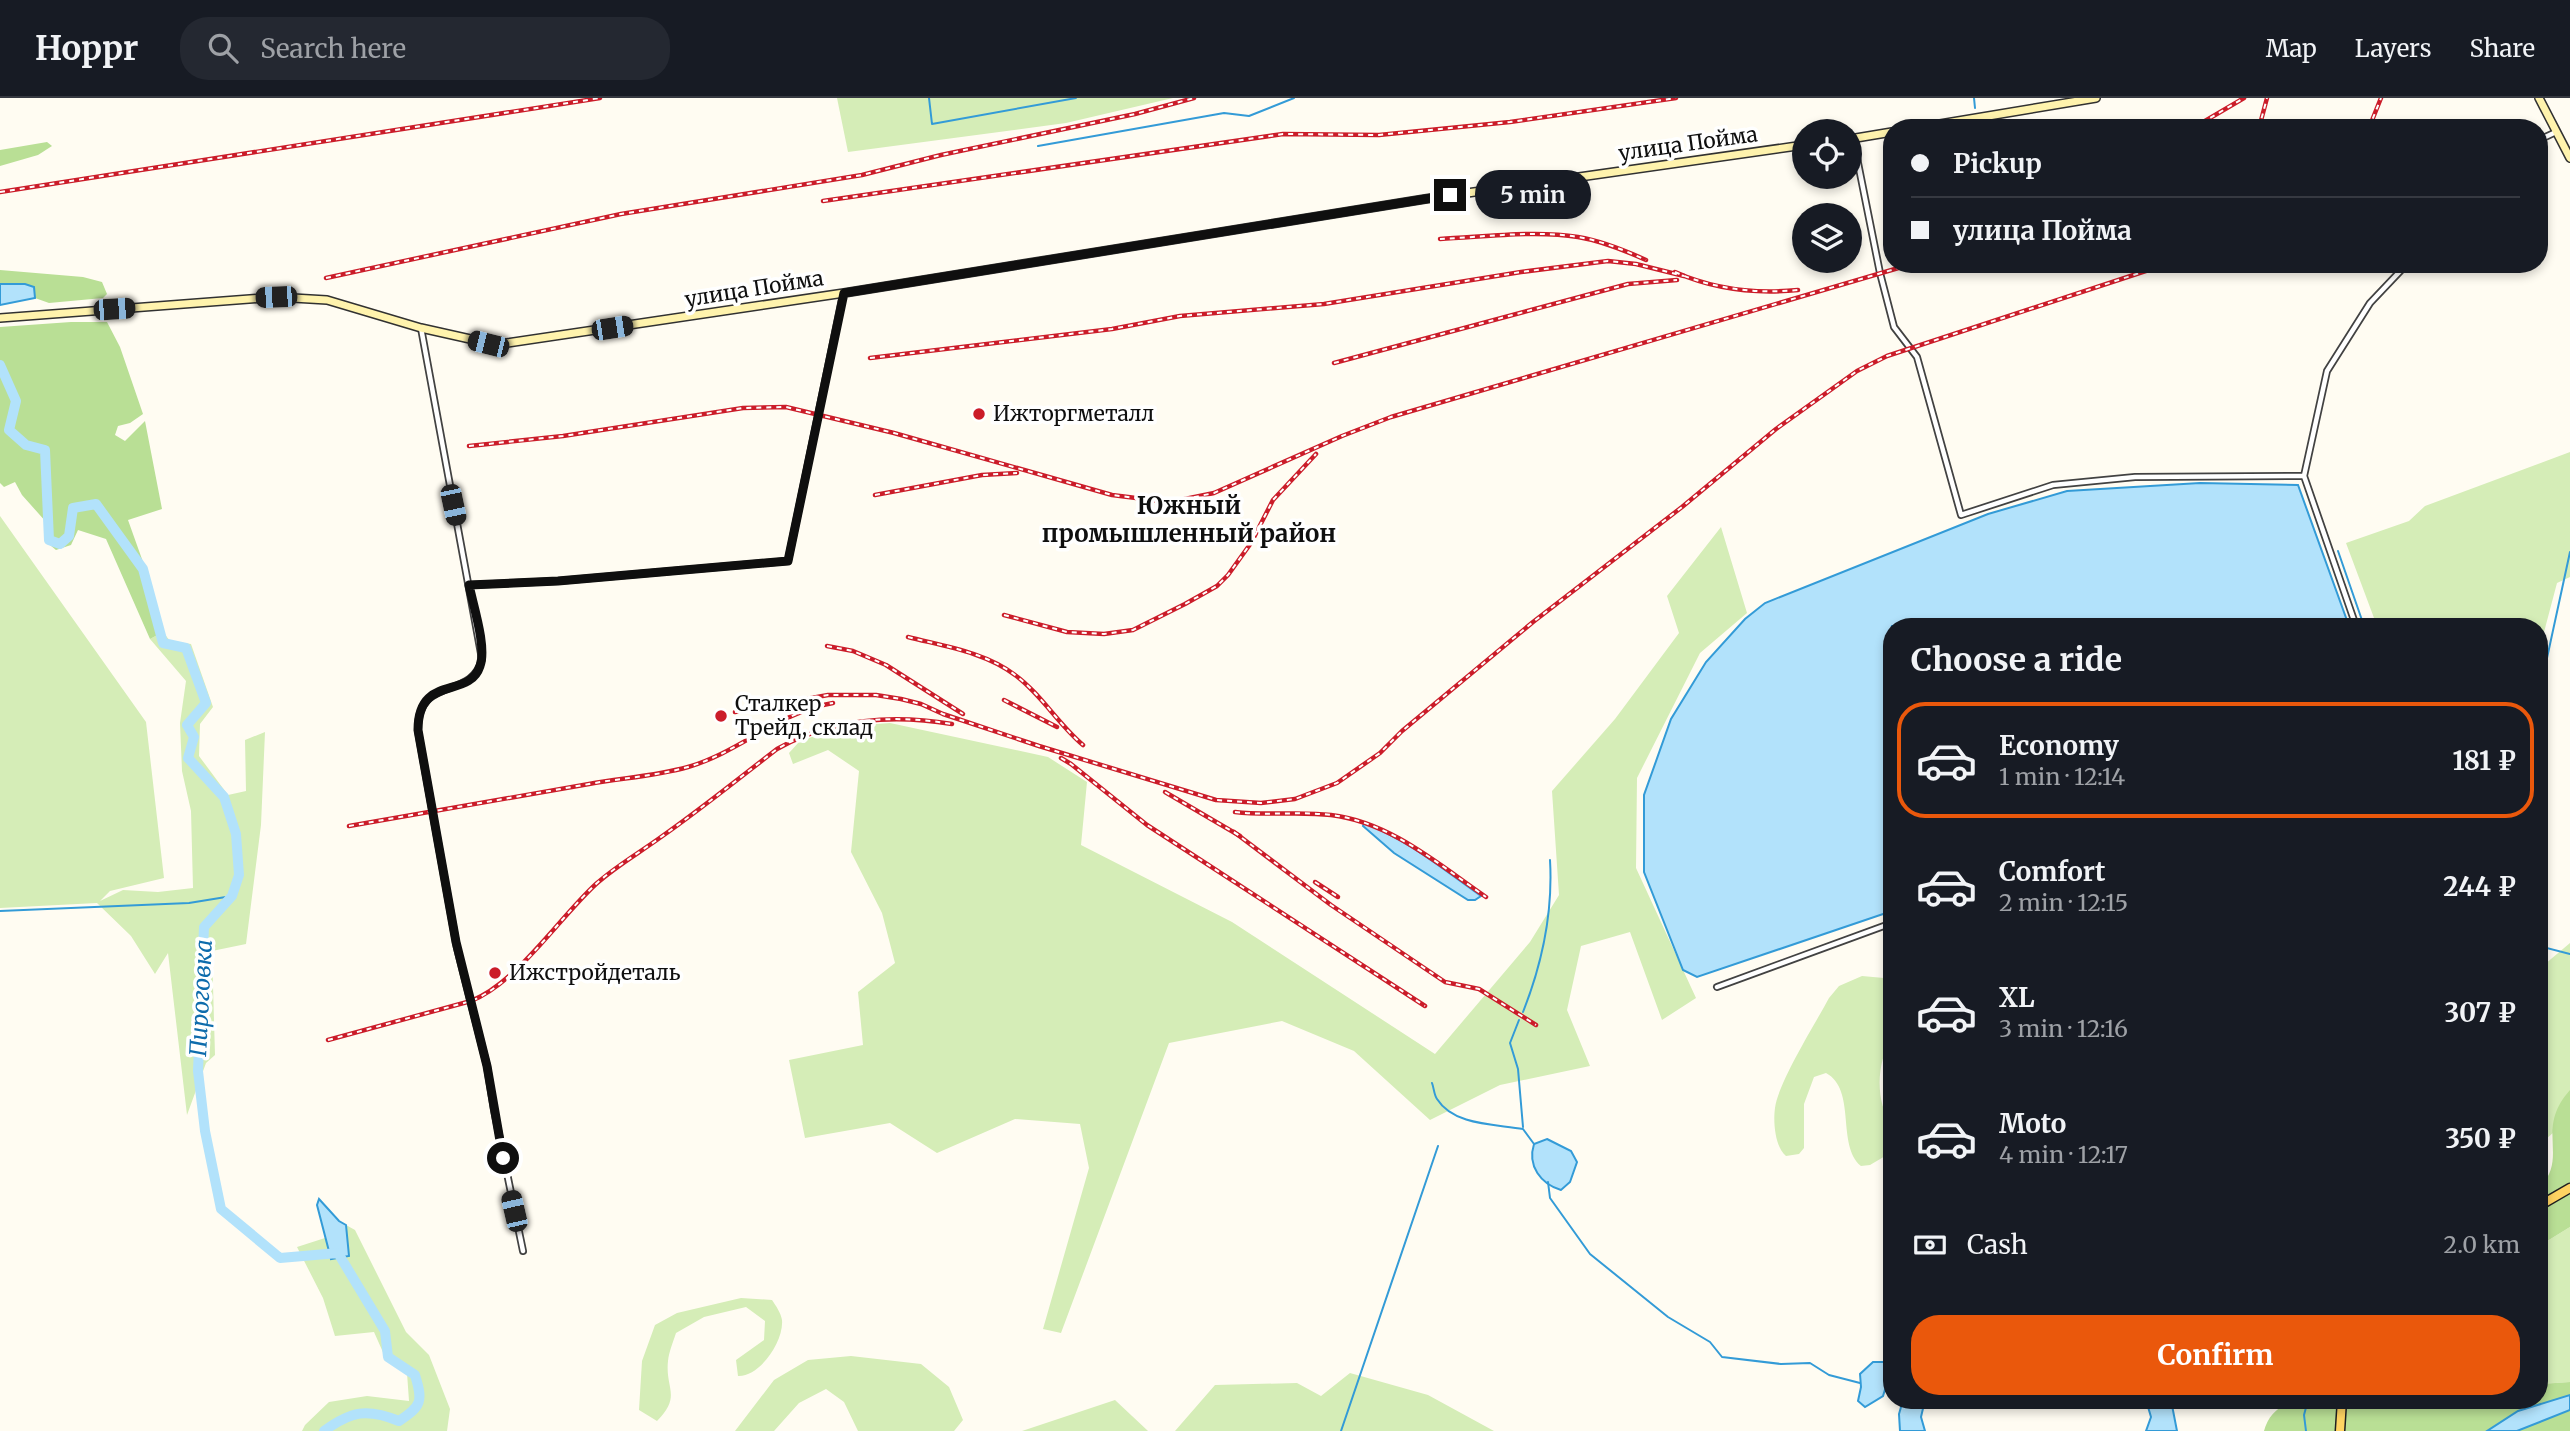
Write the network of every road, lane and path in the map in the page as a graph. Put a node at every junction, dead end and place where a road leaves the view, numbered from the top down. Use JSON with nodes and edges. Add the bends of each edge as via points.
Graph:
{"nodes":[{"id":1,"x":2096,"y":98,"type":"edge"},
{"id":2,"x":2539,"y":98,"type":"edge"},
{"id":3,"x":1970,"y":119,"type":"edge"},
{"id":4,"x":2556,"y":132,"type":"junction"},
{"id":5,"x":1883,"y":133,"type":"edge"},
{"id":6,"x":1862,"y":136,"type":"edge"},
{"id":7,"x":2548,"y":136,"type":"edge"},
{"id":8,"x":1792,"y":147,"type":"edge"},
{"id":9,"x":2570,"y":158,"type":"edge"},
{"id":10,"x":1862,"y":186,"type":"edge"},
{"id":11,"x":2398,"y":273,"type":"edge"},
{"id":12,"x":844,"y":293,"type":"junction"},
{"id":13,"x":0,"y":317,"type":"edge"},
{"id":14,"x":421,"y":328,"type":"junction"},
{"id":15,"x":2304,"y":476,"type":"junction"},
{"id":16,"x":469,"y":585,"type":"junction"},
{"id":17,"x":2353,"y":618,"type":"edge"},
{"id":18,"x":1883,"y":926,"type":"edge"},
{"id":19,"x":1717,"y":987,"type":"dead end"},
{"id":20,"x":2570,"y":1188,"type":"edge"},
{"id":21,"x":2548,"y":1201,"type":"edge"},
{"id":22,"x":523,"y":1251,"type":"dead end"},
{"id":23,"x":2341,"y":1409,"type":"edge"},
{"id":24,"x":2340,"y":1431,"type":"edge"}],
"edges":[{"from":1,"to":3,"type":"main road"},
{"from":2,"to":4,"type":"main road"},
{"from":4,"to":7,"type":"street"},
{"from":4,"to":9,"type":"main road"},
{"from":5,"to":6,"type":"main road"},
{"from":8,"to":12,"type":"main road","name":"улица Пойма","via":[[1425,199]]},
{"from":10,"to":15,"type":"street","via":[[1894,327],[1917,358],[1961,515],[2053,485],[2135,478]]},
{"from":11,"to":15,"type":"street","via":[[2370,303],[2327,371]]},
{"from":12,"to":14,"type":"main road","name":"улица Пойма","via":[[507,343],[488,344]]},
{"from":12,"to":16,"type":"street","via":[[788,561]]},
{"from":13,"to":14,"type":"main road","name":"улица Пойма","via":[[276,297],[327,300]]},
{"from":14,"to":16,"type":"street"},
{"from":15,"to":17,"type":"street"},
{"from":16,"to":22,"type":"street","via":[[481,648],[480,668],[468,681],[425,701],[418,730],[456,942],[487,1066]]},
{"from":18,"to":19,"type":"street"},
{"from":20,"to":21,"type":"main road"},
{"from":23,"to":24,"type":"main road"}]}
